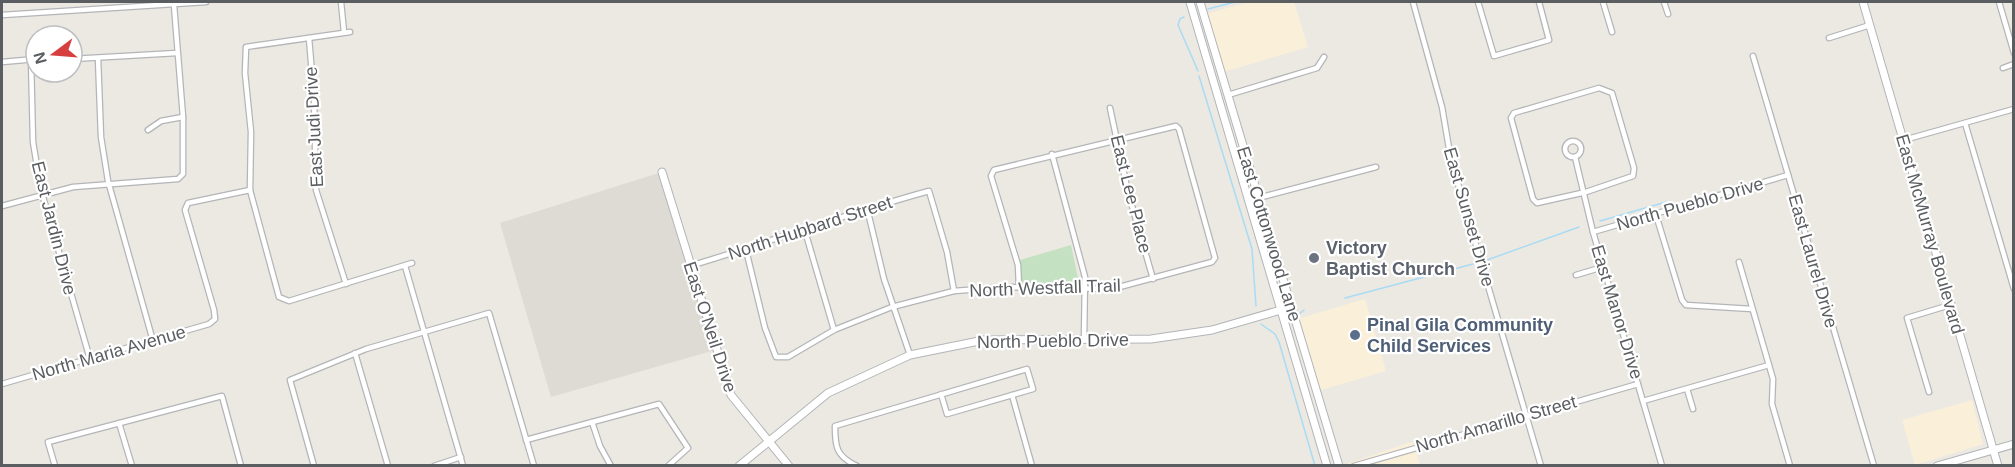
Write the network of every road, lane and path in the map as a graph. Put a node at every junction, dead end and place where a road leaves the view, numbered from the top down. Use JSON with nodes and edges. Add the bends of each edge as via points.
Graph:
{"nodes":[{"id":1,"x":206,"y":2,"type":"edge"},
{"id":2,"x":341,"y":2,"type":"edge"},
{"id":3,"x":1190,"y":2,"type":"edge"},
{"id":4,"x":1200,"y":2,"type":"edge"},
{"id":5,"x":1413,"y":2,"type":"edge"},
{"id":6,"x":1478,"y":2,"type":"edge"},
{"id":7,"x":1539,"y":2,"type":"edge"},
{"id":8,"x":1603,"y":2,"type":"edge"},
{"id":9,"x":1664,"y":2,"type":"edge"},
{"id":10,"x":1863,"y":2,"type":"edge"},
{"id":11,"x":1999,"y":2,"type":"edge"},
{"id":12,"x":174,"y":5,"type":"junction"},
{"id":13,"x":1668,"y":14,"type":"dead end"},
{"id":14,"x":2,"y":15,"type":"edge"},
{"id":15,"x":1870,"y":26,"type":"junction"},
{"id":16,"x":1612,"y":32,"type":"dead end"},
{"id":17,"x":309,"y":38,"type":"junction"},
{"id":18,"x":1829,"y":38,"type":"dead end"},
{"id":19,"x":177,"y":53,"type":"junction"},
{"id":20,"x":2013,"y":53,"type":"edge"},
{"id":21,"x":1753,"y":56,"type":"dead end"},
{"id":22,"x":1324,"y":57,"type":"dead end"},
{"id":23,"x":98,"y":58,"type":"junction"},
{"id":24,"x":84,"y":59,"type":"edge"},
{"id":25,"x":24,"y":60,"type":"edge"},
{"id":26,"x":2,"y":62,"type":"edge"},
{"id":27,"x":2013,"y":64,"type":"edge"},
{"id":28,"x":2003,"y":68,"type":"dead end"},
{"id":29,"x":33,"y":84,"type":"edge"},
{"id":30,"x":1228,"y":95,"type":"junction"},
{"id":31,"x":1110,"y":108,"type":"dead end"},
{"id":32,"x":2013,"y":109,"type":"edge"},
{"id":33,"x":183,"y":117,"type":"junction"},
{"id":34,"x":1965,"y":123,"type":"junction"},
{"id":35,"x":148,"y":130,"type":"dead end"},
{"id":36,"x":1904,"y":140,"type":"junction"},
{"id":37,"x":1117,"y":141,"type":"junction"},
{"id":38,"x":1052,"y":154,"type":"junction"},
{"id":39,"x":1575,"y":157,"type":"dead end"},
{"id":40,"x":1376,"y":167,"type":"dead end"},
{"id":41,"x":662,"y":172,"type":"dead end"},
{"id":42,"x":1788,"y":175,"type":"junction"},
{"id":43,"x":109,"y":184,"type":"junction"},
{"id":44,"x":249,"y":190,"type":"junction"},
{"id":45,"x":1586,"y":192,"type":"junction"},
{"id":46,"x":42,"y":194,"type":"junction"},
{"id":47,"x":1258,"y":198,"type":"junction"},
{"id":48,"x":2,"y":206,"type":"edge"},
{"id":49,"x":867,"y":208,"type":"junction"},
{"id":50,"x":1656,"y":215,"type":"junction"},
{"id":51,"x":805,"y":231,"type":"junction"},
{"id":52,"x":1593,"y":232,"type":"junction"},
{"id":53,"x":746,"y":250,"type":"junction"},
{"id":54,"x":1739,"y":262,"type":"dead end"},
{"id":55,"x":412,"y":264,"type":"dead end"},
{"id":56,"x":405,"y":266,"type":"junction"},
{"id":57,"x":690,"y":266,"type":"junction"},
{"id":58,"x":1604,"y":267,"type":"junction"},
{"id":59,"x":1576,"y":275,"type":"dead end"},
{"id":60,"x":1153,"y":279,"type":"junction"},
{"id":61,"x":346,"y":284,"type":"junction"},
{"id":62,"x":1019,"y":287,"type":"junction"},
{"id":63,"x":1085,"y":287,"type":"junction"},
{"id":64,"x":2013,"y":288,"type":"edge"},
{"id":65,"x":954,"y":291,"type":"junction"},
{"id":66,"x":1950,"y":305,"type":"junction"},
{"id":67,"x":892,"y":307,"type":"junction"},
{"id":68,"x":1290,"y":307,"type":"junction"},
{"id":69,"x":1281,"y":309,"type":"junction"},
{"id":70,"x":1752,"y":309,"type":"junction"},
{"id":71,"x":834,"y":330,"type":"junction"},
{"id":72,"x":425,"y":332,"type":"junction"},
{"id":73,"x":1084,"y":340,"type":"junction"},
{"id":74,"x":153,"y":341,"type":"junction"},
{"id":75,"x":356,"y":353,"type":"junction"},
{"id":76,"x":910,"y":355,"type":"junction"},
{"id":77,"x":90,"y":359,"type":"junction"},
{"id":78,"x":1769,"y":365,"type":"junction"},
{"id":79,"x":2,"y":384,"type":"edge"},
{"id":80,"x":1638,"y":384,"type":"junction"},
{"id":81,"x":1687,"y":389,"type":"junction"},
{"id":82,"x":1929,"y":392,"type":"dead end"},
{"id":83,"x":941,"y":394,"type":"junction"},
{"id":84,"x":1012,"y":395,"type":"junction"},
{"id":85,"x":1643,"y":401,"type":"junction"},
{"id":86,"x":1693,"y":409,"type":"dead end"},
{"id":87,"x":1527,"y":415,"type":"junction"},
{"id":88,"x":592,"y":422,"type":"junction"},
{"id":89,"x":119,"y":423,"type":"junction"},
{"id":90,"x":526,"y":440,"type":"junction"},
{"id":91,"x":768,"y":441,"type":"junction"},
{"id":92,"x":2013,"y":444,"type":"edge"},
{"id":93,"x":1994,"y":450,"type":"junction"},
{"id":94,"x":461,"y":457,"type":"junction"},
{"id":95,"x":55,"y":465,"type":"edge"},
{"id":96,"x":132,"y":465,"type":"edge"},
{"id":97,"x":241,"y":465,"type":"edge"},
{"id":98,"x":314,"y":465,"type":"edge"},
{"id":99,"x":388,"y":465,"type":"edge"},
{"id":100,"x":434,"y":465,"type":"edge"},
{"id":101,"x":463,"y":465,"type":"edge"},
{"id":102,"x":534,"y":465,"type":"edge"},
{"id":103,"x":612,"y":465,"type":"edge"},
{"id":104,"x":668,"y":465,"type":"edge"},
{"id":105,"x":739,"y":465,"type":"edge"},
{"id":106,"x":789,"y":465,"type":"edge"},
{"id":107,"x":857,"y":465,"type":"edge"},
{"id":108,"x":1032,"y":465,"type":"edge"},
{"id":109,"x":1327,"y":465,"type":"edge"},
{"id":110,"x":1338,"y":465,"type":"edge"},
{"id":111,"x":1354,"y":465,"type":"edge"},
{"id":112,"x":1541,"y":465,"type":"edge"},
{"id":113,"x":1662,"y":465,"type":"edge"},
{"id":114,"x":1790,"y":465,"type":"edge"},
{"id":115,"x":1874,"y":465,"type":"edge"},
{"id":116,"x":1937,"y":465,"type":"edge"},
{"id":117,"x":1998,"y":465,"type":"edge"}],
"edges":[{"from":1,"to":12,"type":"street"},
{"from":2,"to":17,"type":"street","via":[[347,32]]},
{"from":3,"to":69,"type":"street","name":"East Cottonwood Lane"},
{"from":4,"to":30,"type":"street","name":"East Cottonwood Lane"},
{"from":5,"to":87,"type":"street","name":"East Sunset Drive","via":[[1442,107],[1451,160]]},
{"from":6,"to":7,"type":"street","via":[[1494,56],[1549,40]]},
{"from":8,"to":16,"type":"street"},
{"from":9,"to":13,"type":"street"},
{"from":10,"to":15,"type":"street","name":"East McMurray Boulevard"},
{"from":11,"to":20,"type":"street"},
{"from":12,"to":14,"type":"street"},
{"from":12,"to":19,"type":"street"},
{"from":15,"to":18,"type":"street"},
{"from":15,"to":36,"type":"street","name":"East McMurray Boulevard"},
{"from":17,"to":44,"type":"street","via":[[246,47],[251,132]]},
{"from":17,"to":61,"type":"street","name":"East Judi Drive","via":[[316,190]]},
{"from":19,"to":23,"type":"street"},
{"from":19,"to":33,"type":"street"},
{"from":21,"to":42,"type":"street","name":"East Laurel Drive"},
{"from":22,"to":30,"type":"street","via":[[1317,68]]},
{"from":23,"to":24,"type":"street"},
{"from":23,"to":43,"type":"street","via":[[101,137]]},
{"from":25,"to":26,"type":"street"},
{"from":27,"to":28,"type":"street"},
{"from":29,"to":46,"type":"street","name":"East Jardin Drive","via":[[33,142]]},
{"from":30,"to":47,"type":"street","name":"East Cottonwood Lane"},
{"from":31,"to":37,"type":"street","name":"East Lee Place"},
{"from":32,"to":34,"type":"street"},
{"from":33,"to":35,"type":"street","via":[[161,121]]},
{"from":33,"to":43,"type":"street","via":[[183,174],[178,179]]},
{"from":34,"to":36,"type":"street"},
{"from":34,"to":64,"type":"street"},
{"from":36,"to":66,"type":"street","name":"East McMurray Boulevard"},
{"from":37,"to":38,"type":"street"},
{"from":37,"to":60,"type":"street","name":"East Lee Place"},
{"from":37,"to":60,"type":"street","name":"North Westfall Trail","via":[[1176,126],[1179,129],[1215,258]]},
{"from":38,"to":62,"type":"street","via":[[994,170],[991,176],[1018,265]]},
{"from":38,"to":63,"type":"street","via":[[1084,268]]},
{"from":39,"to":45,"type":"street","name":"East Manor Drive"},
{"from":40,"to":47,"type":"street"},
{"from":41,"to":57,"type":"street","name":"East O'Neil Drive"},
{"from":42,"to":50,"type":"street","name":"North Pueblo Drive"},
{"from":42,"to":115,"type":"street","name":"East Laurel Drive"},
{"from":43,"to":46,"type":"street"},
{"from":43,"to":74,"type":"street"},
{"from":44,"to":61,"type":"street","via":[[279,297],[289,301]]},
{"from":44,"to":74,"type":"street","name":"North Maria Avenue","via":[[188,203],[185,210],[215,319]]},
{"from":45,"to":45,"type":"street","via":[[1545,203],[1533,199],[1511,125],[1514,113],[1599,88],[1612,93],[1633,176]]},
{"from":45,"to":52,"type":"street","name":"East Manor Drive"},
{"from":46,"to":48,"type":"street"},
{"from":46,"to":77,"type":"street","name":"East Jardin Drive"},
{"from":47,"to":68,"type":"street","name":"East Cottonwood Lane"},
{"from":49,"to":51,"type":"street","name":"North Hubbard Street"},
{"from":49,"to":65,"type":"street","name":"North Hubbard Street","via":[[929,191]]},
{"from":49,"to":67,"type":"street"},
{"from":50,"to":52,"type":"street","name":"North Pueblo Drive"},
{"from":50,"to":70,"type":"street","via":[[1686,306]]},
{"from":51,"to":53,"type":"street","name":"North Hubbard Street"},
{"from":51,"to":71,"type":"street"},
{"from":52,"to":58,"type":"street","name":"East Manor Drive"},
{"from":53,"to":57,"type":"street","name":"North Hubbard Street"},
{"from":53,"to":71,"type":"street","name":"North Westfall Trail","via":[[776,357],[788,357]]},
{"from":54,"to":70,"type":"street"},
{"from":55,"to":56,"type":"street"},
{"from":56,"to":61,"type":"street"},
{"from":56,"to":72,"type":"street"},
{"from":57,"to":91,"type":"street","name":"East O'Neil Drive","via":[[731,395]]},
{"from":58,"to":59,"type":"street"},
{"from":58,"to":80,"type":"street","name":"East Manor Drive"},
{"from":60,"to":63,"type":"street","name":"North Westfall Trail","via":[[1112,289]]},
{"from":62,"to":63,"type":"street","name":"North Westfall Trail"},
{"from":62,"to":65,"type":"street","name":"North Westfall Trail"},
{"from":63,"to":73,"type":"street"},
{"from":65,"to":67,"type":"street","name":"North Westfall Trail"},
{"from":66,"to":82,"type":"street","via":[[1907,318]]},
{"from":66,"to":93,"type":"street","name":"East McMurray Boulevard"},
{"from":67,"to":71,"type":"street","name":"North Westfall Trail"},
{"from":67,"to":76,"type":"street"},
{"from":68,"to":69,"type":"street","name":"North Pueblo Drive"},
{"from":68,"to":110,"type":"street","name":"East Cottonwood Lane"},
{"from":69,"to":73,"type":"street","name":"North Pueblo Drive","via":[[1185,335]]},
{"from":69,"to":109,"type":"street","name":"East Cottonwood Lane"},
{"from":70,"to":78,"type":"street"},
{"from":72,"to":75,"type":"street"},
{"from":72,"to":90,"type":"street","via":[[489,313]]},
{"from":72,"to":94,"type":"street"},
{"from":73,"to":76,"type":"street","name":"North Pueblo Drive","via":[[984,340]]},
{"from":74,"to":77,"type":"street","name":"North Maria Avenue"},
{"from":75,"to":98,"type":"street","via":[[290,380]]},
{"from":75,"to":99,"type":"street"},
{"from":76,"to":91,"type":"street","name":"North Pueblo Drive","via":[[828,393]]},
{"from":77,"to":79,"type":"street","name":"North Maria Avenue"},
{"from":78,"to":81,"type":"street"},
{"from":78,"to":114,"type":"street","via":[[1774,412]]},
{"from":80,"to":85,"type":"street","name":"East Manor Drive"},
{"from":80,"to":87,"type":"street","name":"North Amarillo Street"},
{"from":81,"to":85,"type":"street"},
{"from":81,"to":86,"type":"street"},
{"from":83,"to":84,"type":"street","via":[[947,414]]},
{"from":83,"to":84,"type":"street","via":[[1027,369],[1033,389]]},
{"from":83,"to":107,"type":"street","via":[[835,426],[838,453]]},
{"from":84,"to":108,"type":"street"},
{"from":85,"to":113,"type":"street","name":"East Manor Drive"},
{"from":87,"to":111,"type":"street","name":"North Amarillo Street"},
{"from":87,"to":112,"type":"street","name":"East Sunset Drive"},
{"from":88,"to":90,"type":"street"},
{"from":88,"to":103,"type":"street"},
{"from":88,"to":104,"type":"street","via":[[659,404],[688,448]]},
{"from":89,"to":95,"type":"street","via":[[48,442]]},
{"from":89,"to":96,"type":"street"},
{"from":89,"to":97,"type":"street","via":[[222,396]]},
{"from":90,"to":102,"type":"street"},
{"from":91,"to":105,"type":"street","name":"North Pueblo Drive"},
{"from":91,"to":106,"type":"street","name":"East O'Neil Drive"},
{"from":92,"to":93,"type":"street"},
{"from":93,"to":116,"type":"street"},
{"from":93,"to":117,"type":"street","name":"East McMurray Boulevard"},
{"from":94,"to":100,"type":"street"},
{"from":94,"to":101,"type":"street"}]}
